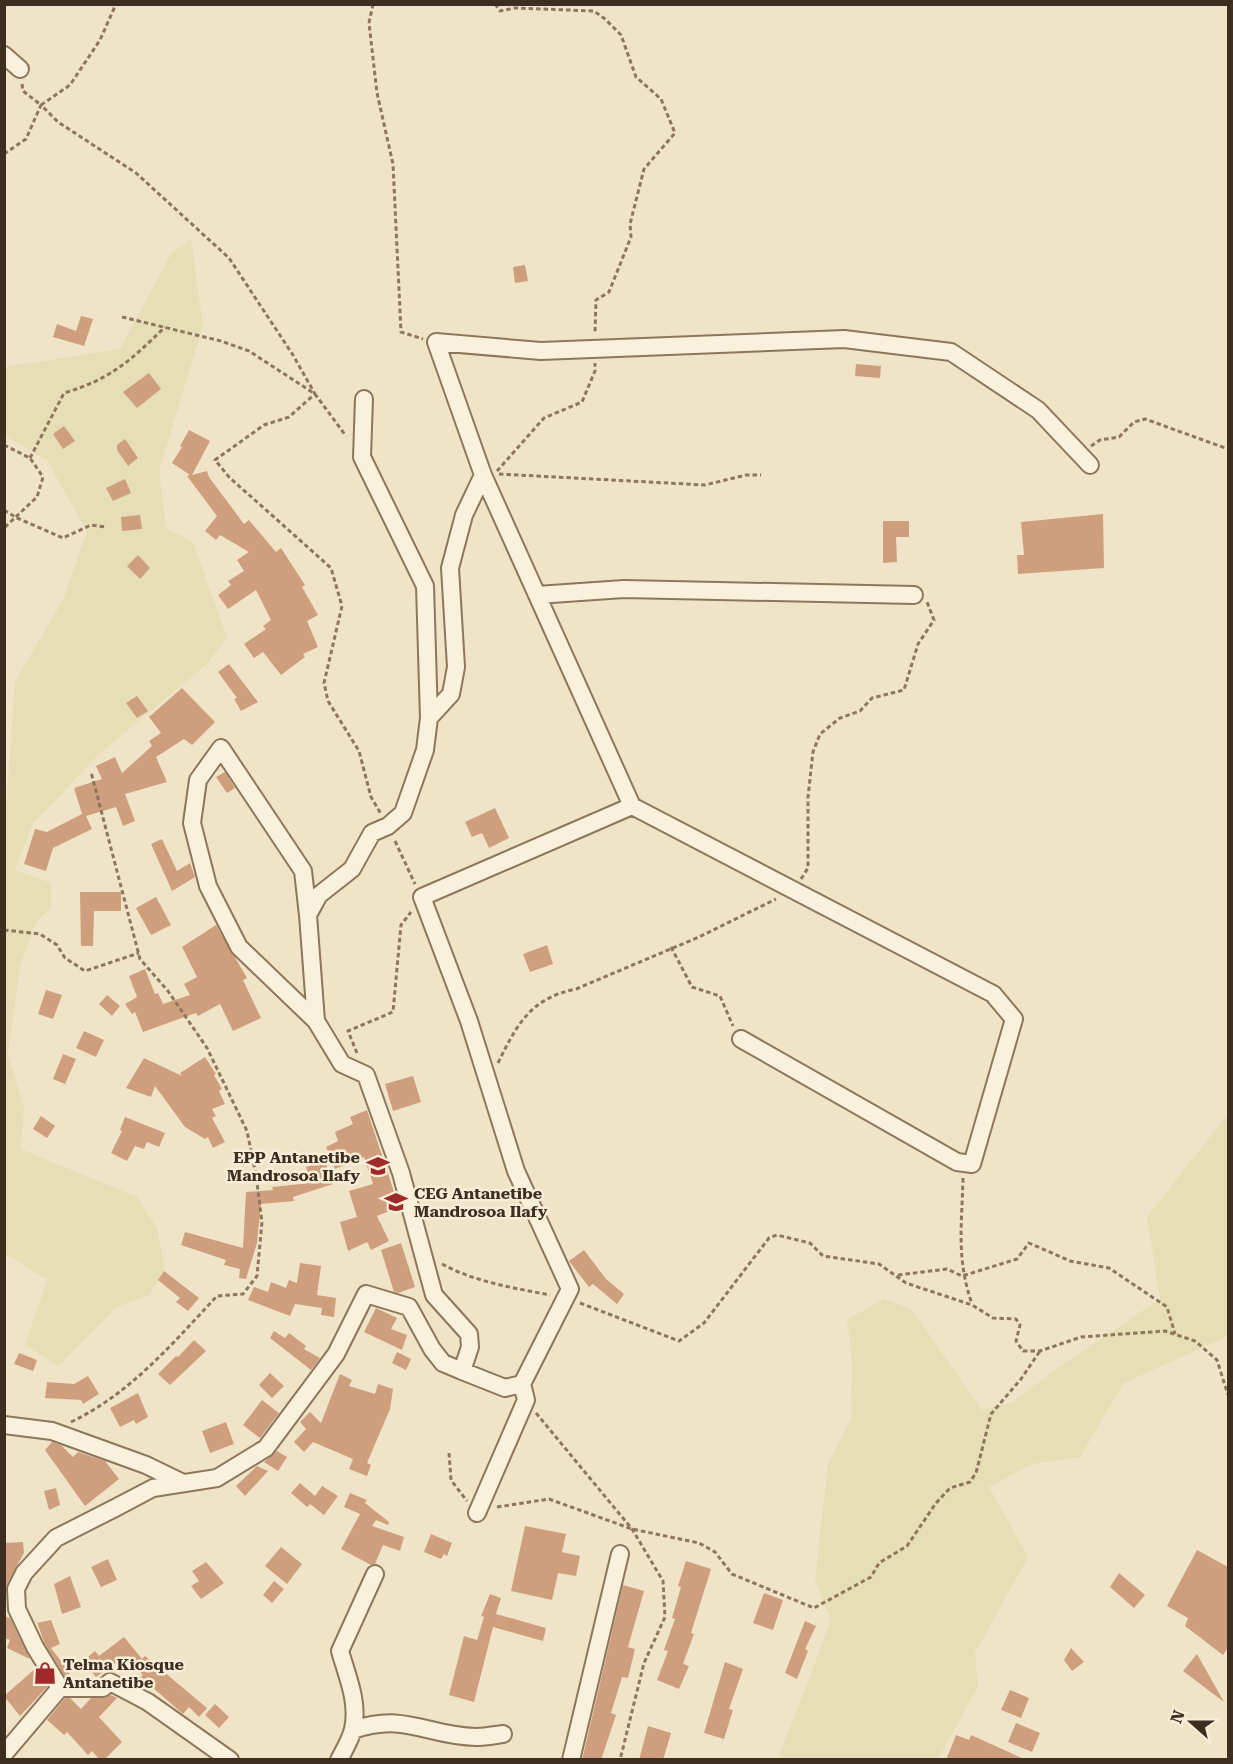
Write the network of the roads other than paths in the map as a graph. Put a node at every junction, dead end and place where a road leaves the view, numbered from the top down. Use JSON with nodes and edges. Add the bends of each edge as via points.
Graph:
{"nodes":[{"id":1,"x":4,"y":55,"type":"edge"},
{"id":2,"x":20,"y":69,"type":"road end"},
{"id":3,"x":364,"y":399,"type":"dead end"},
{"id":4,"x":1085,"y":460,"type":"road end"},
{"id":5,"x":483,"y":475,"type":"junction"},
{"id":6,"x":537,"y":595,"type":"junction"},
{"id":7,"x":914,"y":595,"type":"dead end"},
{"id":8,"x":429,"y":718,"type":"junction"},
{"id":9,"x":632,"y":806,"type":"junction"},
{"id":10,"x":308,"y":915,"type":"junction"},
{"id":11,"x":316,"y":1021,"type":"junction"},
{"id":12,"x":741,"y":1039,"type":"road end"},
{"id":13,"x":462,"y":1371,"type":"junction"},
{"id":14,"x":524,"y":1392,"type":"junction"},
{"id":15,"x":4,"y":1425,"type":"edge"},
{"id":16,"x":181,"y":1482,"type":"junction"},
{"id":17,"x":477,"y":1513,"type":"road end"},
{"id":18,"x":620,"y":1554,"type":"dead end"},
{"id":19,"x":375,"y":1574,"type":"dead end"},
{"id":20,"x":60,"y":1688,"type":"junction"},
{"id":21,"x":353,"y":1730,"type":"junction"},
{"id":22,"x":503,"y":1734,"type":"dead end"},
{"id":23,"x":4,"y":1754,"type":"edge"},
{"id":24,"x":223,"y":1758,"type":"edge"},
{"id":25,"x":339,"y":1760,"type":"edge"},
{"id":26,"x":571,"y":1760,"type":"edge"}],
"edges":[{"from":1,"to":2,"type":"street"},
{"from":3,"to":8,"type":"street","via":[[362,457],[425,586]]},
{"from":4,"to":5,"type":"street","via":[[1038,410],[951,352],[844,339],[542,351],[436,342]]},
{"from":5,"to":6,"type":"street"},
{"from":5,"to":8,"type":"street","via":[[464,515],[450,568],[456,667],[451,694]]},
{"from":6,"to":7,"type":"street","via":[[624,589]]},
{"from":6,"to":9,"type":"street"},
{"from":8,"to":10,"type":"street","via":[[425,750],[403,813],[372,833],[352,868],[320,895]]},
{"from":9,"to":12,"type":"street","via":[[993,994],[1014,1018],[972,1164],[957,1162]]},
{"from":9,"to":14,"type":"street","via":[[422,897],[469,1021],[516,1171],[570,1289]]},
{"from":10,"to":11,"type":"street"},
{"from":10,"to":11,"type":"street","via":[[303,871],[221,748],[198,780],[192,823],[208,886],[239,947]]},
{"from":11,"to":13,"type":"street","via":[[342,1064],[366,1075],[401,1173],[434,1295],[469,1334],[470,1347]]},
{"from":13,"to":14,"type":"street"},
{"from":13,"to":16,"type":"street","via":[[443,1363],[409,1307],[366,1294],[336,1354],[266,1448],[217,1478]]},
{"from":14,"to":17,"type":"street"},
{"from":15,"to":16,"type":"street","via":[[52,1431]]},
{"from":16,"to":20,"type":"street","via":[[153,1488],[56,1538],[24,1573],[16,1589],[17,1610]]},
{"from":18,"to":26,"type":"street"},
{"from":19,"to":21,"type":"street","via":[[340,1651],[351,1682]]},
{"from":20,"to":23,"type":"street"},
{"from":20,"to":24,"type":"street","via":[[103,1688],[110,1682],[168,1715]]},
{"from":21,"to":22,"type":"street","via":[[375,1722],[395,1721],[477,1737]]},
{"from":21,"to":25,"type":"street"}]}
